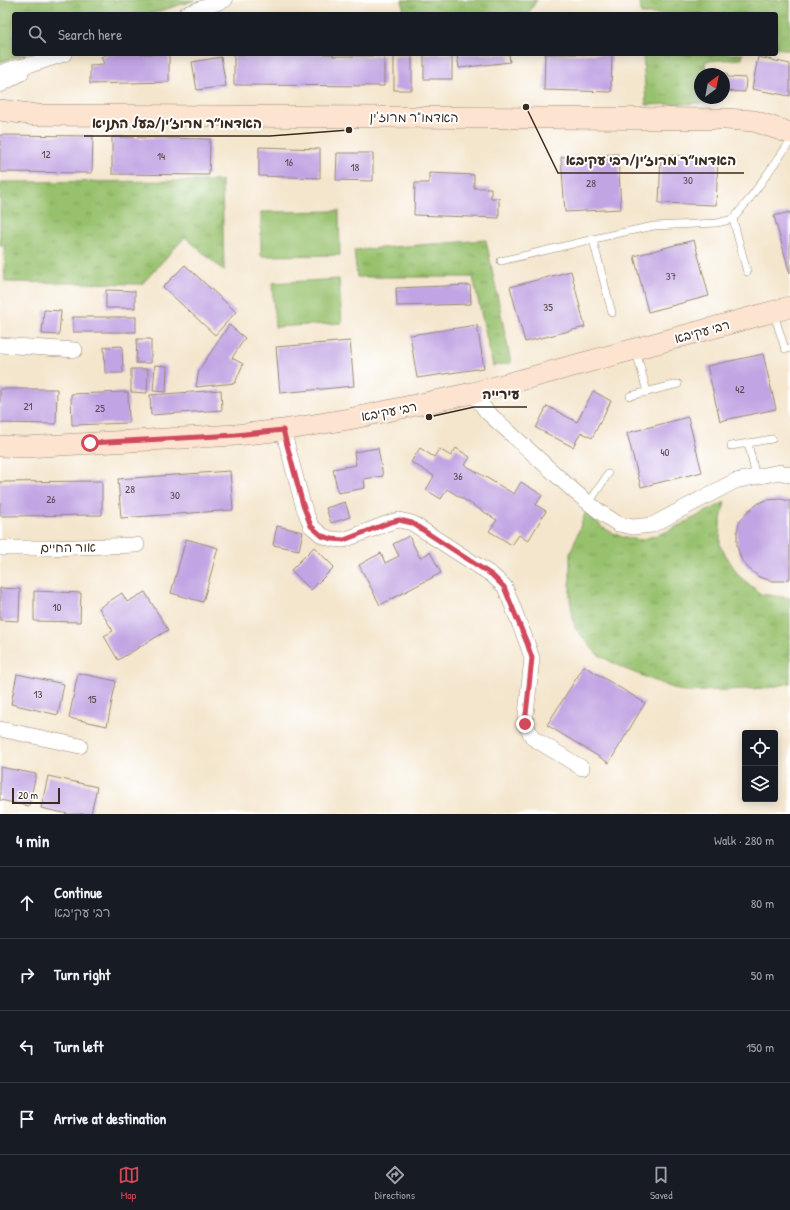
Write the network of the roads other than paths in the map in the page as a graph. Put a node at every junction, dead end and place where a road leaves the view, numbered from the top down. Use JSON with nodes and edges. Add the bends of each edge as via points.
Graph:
{"nodes":[{"id":1,"x":225,"y":0,"type":"edge"},
{"id":2,"x":192,"y":12,"type":"edge"},
{"id":3,"x":58,"y":56,"type":"edge"},
{"id":4,"x":38,"y":63,"type":"junction"},
{"id":5,"x":0,"y":73,"type":"edge"},
{"id":6,"x":0,"y":85,"type":"edge"},
{"id":7,"x":0,"y":110,"type":"edge"},
{"id":8,"x":36,"y":115,"type":"junction"},
{"id":9,"x":0,"y":122,"type":"edge"},
{"id":10,"x":790,"y":133,"type":"edge"},
{"id":11,"x":790,"y":142,"type":"edge"},
{"id":12,"x":733,"y":219,"type":"junction"},
{"id":13,"x":593,"y":240,"type":"junction"},
{"id":14,"x":501,"y":261,"type":"dead end"},
{"id":15,"x":747,"y":272,"type":"dead end"},
{"id":16,"x":782,"y":309,"type":"edge"},
{"id":17,"x":612,"y":313,"type":"dead end"},
{"id":18,"x":0,"y":345,"type":"edge"},
{"id":19,"x":790,"y":348,"type":"edge"},
{"id":20,"x":636,"y":349,"type":"junction"},
{"id":21,"x":75,"y":350,"type":"dead end"},
{"id":22,"x":678,"y":384,"type":"dead end"},
{"id":23,"x":647,"y":392,"type":"junction"},
{"id":24,"x":473,"y":393,"type":"junction"},
{"id":25,"x":630,"y":396,"type":"dead end"},
{"id":26,"x":283,"y":430,"type":"junction"},
{"id":27,"x":772,"y":439,"type":"dead end"},
{"id":28,"x":748,"y":443,"type":"junction"},
{"id":29,"x":0,"y":446,"type":"edge"},
{"id":30,"x":731,"y":446,"type":"dead end"},
{"id":31,"x":608,"y":474,"type":"dead end"},
{"id":32,"x":790,"y":475,"type":"edge"},
{"id":33,"x":756,"y":477,"type":"junction"},
{"id":34,"x":589,"y":503,"type":"junction"},
{"id":35,"x":137,"y":545,"type":"dead end"},
{"id":36,"x":0,"y":548,"type":"edge"},
{"id":37,"x":0,"y":729,"type":"edge"},
{"id":38,"x":80,"y":746,"type":"dead end"},
{"id":39,"x":582,"y":768,"type":"dead end"}],
"edges":[{"from":1,"to":2,"type":"street"},
{"from":3,"to":4,"type":"street"},
{"from":4,"to":5,"type":"street"},
{"from":4,"to":6,"type":"street"},
{"from":7,"to":8,"type":"street","name":"האדמו\"ר מרוז'ין"},
{"from":8,"to":9,"type":"street","name":"האדמו\"ר מרוז'ין"},
{"from":8,"to":10,"type":"street","name":"האדמו\"ר מרוז'ין","via":[[726,119],[754,121]]},
{"from":11,"to":12,"type":"lane"},
{"from":12,"to":13,"type":"lane","via":[[717,223],[654,226]]},
{"from":12,"to":15,"type":"lane"},
{"from":13,"to":14,"type":"lane"},
{"from":13,"to":17,"type":"lane"},
{"from":16,"to":19,"type":"lane","via":[[785,349]]},
{"from":16,"to":20,"type":"street","name":"רבי עקיבא"},
{"from":18,"to":21,"type":"street"},
{"from":20,"to":23,"type":"lane"},
{"from":20,"to":24,"type":"street","name":"רבי עקיבא"},
{"from":22,"to":23,"type":"lane"},
{"from":23,"to":25,"type":"lane"},
{"from":24,"to":26,"type":"street","name":"רבי עקיבא"},
{"from":24,"to":34,"type":"street","via":[[487,412]]},
{"from":26,"to":29,"type":"street","name":"רבי עקיבא","via":[[97,443]]},
{"from":26,"to":39,"type":"street","via":[[303,505],[311,526],[322,536],[344,540],[399,520],[412,523],[492,575],[504,587],[532,658],[525,724],[534,738]]},
{"from":27,"to":28,"type":"lane"},
{"from":28,"to":30,"type":"lane"},
{"from":28,"to":33,"type":"lane"},
{"from":31,"to":34,"type":"lane"},
{"from":32,"to":33,"type":"street","via":[[780,472]]},
{"from":33,"to":34,"type":"street","via":[[735,481],[652,525],[633,527],[618,524]]},
{"from":35,"to":36,"type":"street","name":"אור החיים"},
{"from":37,"to":38,"type":"street"}]}
